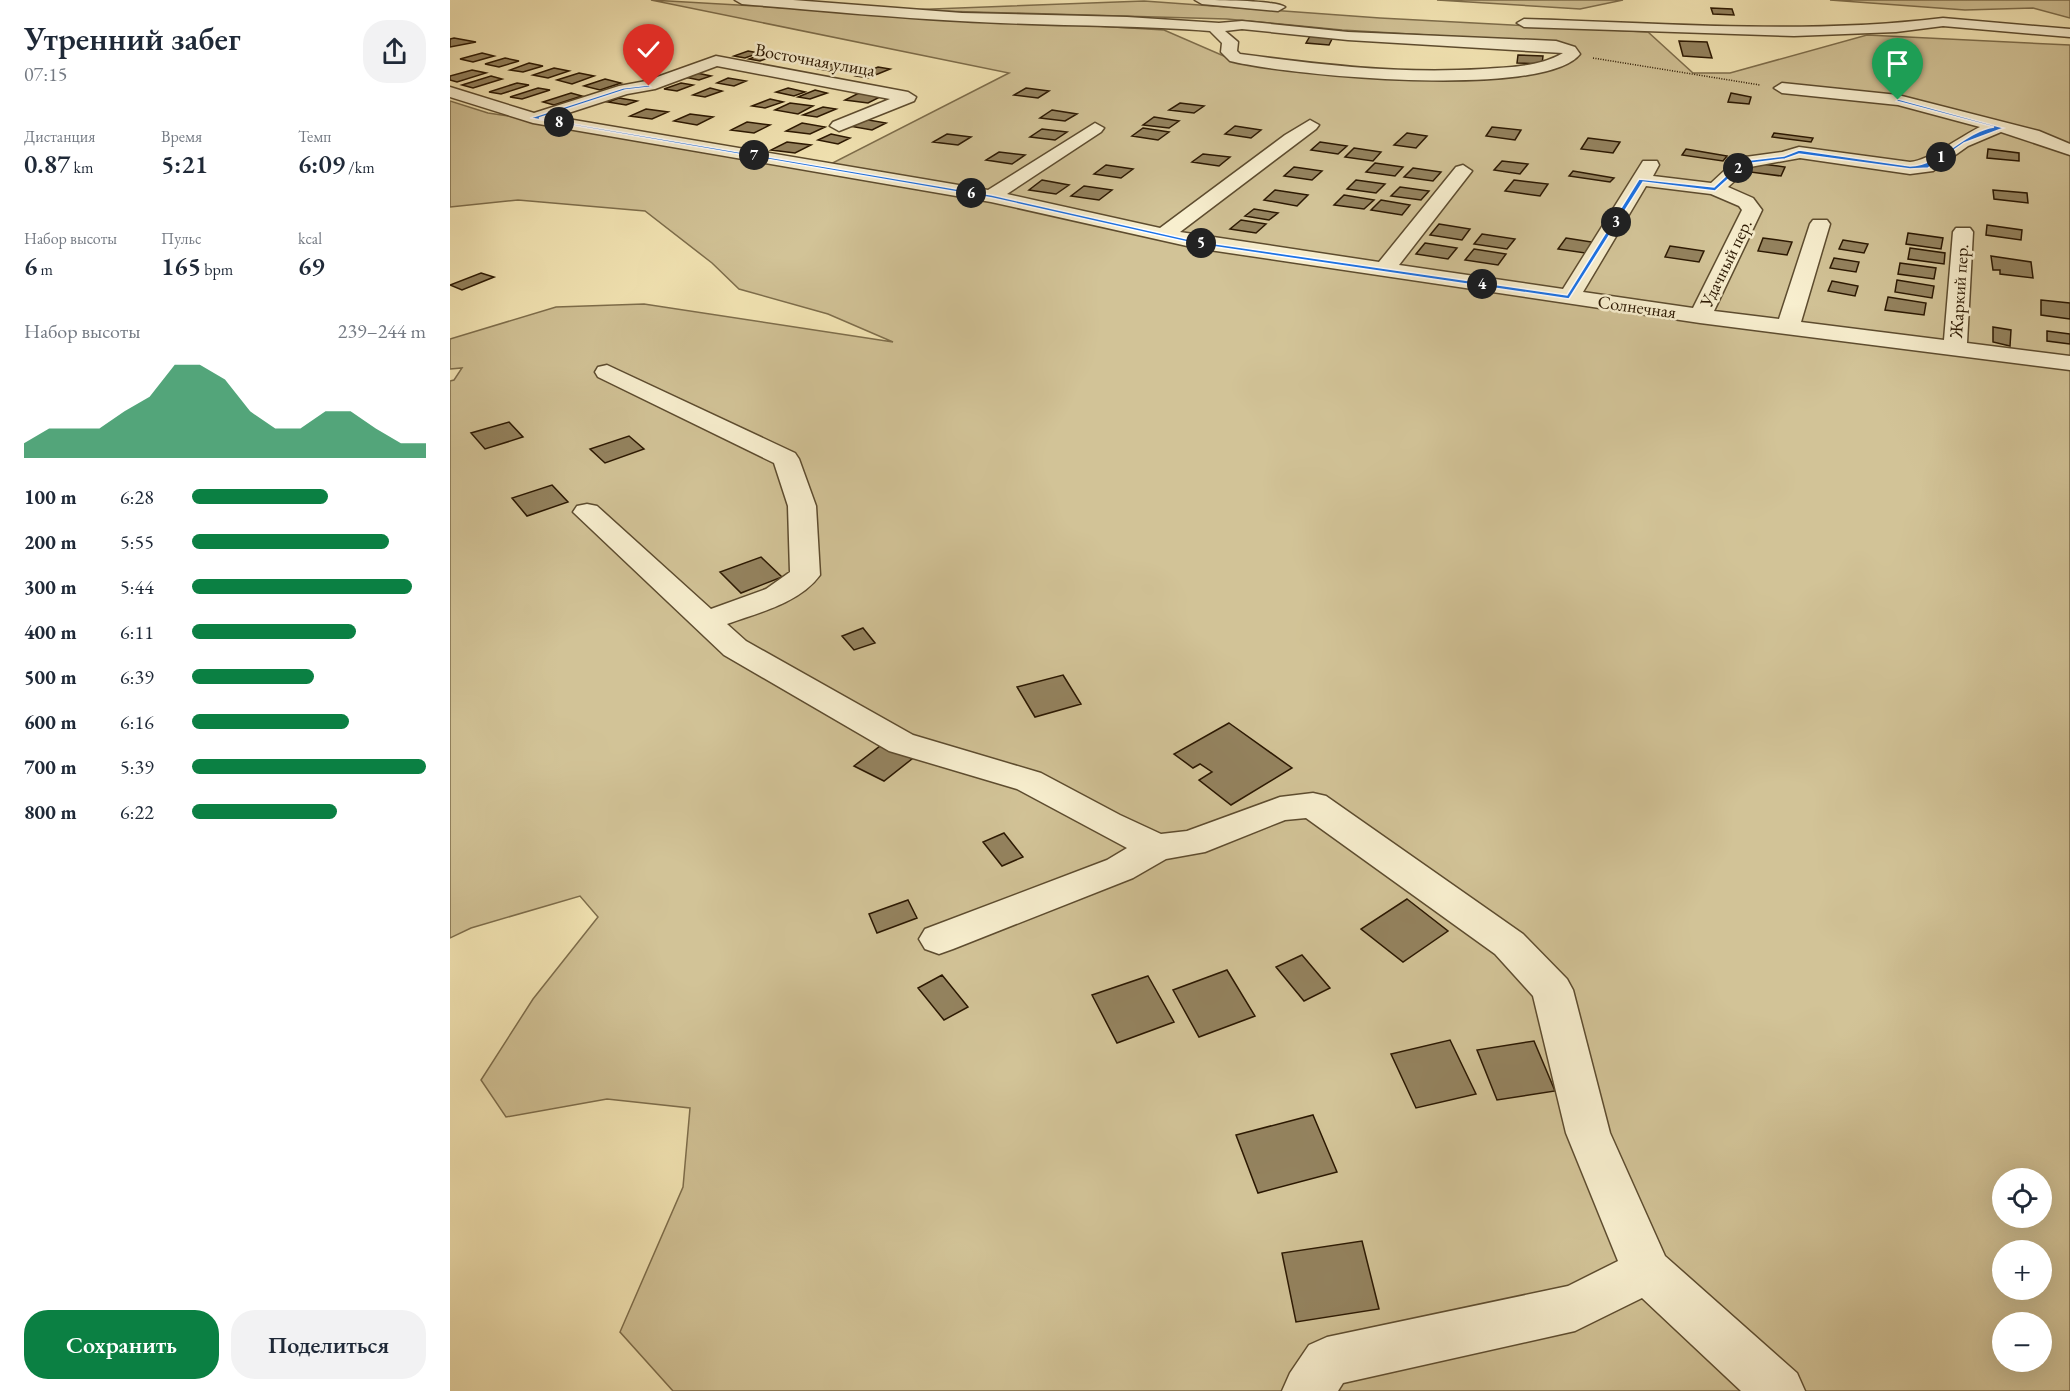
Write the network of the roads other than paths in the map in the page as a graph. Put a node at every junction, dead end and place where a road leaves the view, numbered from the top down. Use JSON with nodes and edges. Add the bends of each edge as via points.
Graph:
{"nodes":[{"id":1,"x":742,"y":0,"type":"edge"},
{"id":2,"x":1202,"y":0,"type":"edge"},
{"id":3,"x":1019,"y":4,"type":"dead end"},
{"id":4,"x":817,"y":8,"type":"junction"},
{"id":5,"x":1295,"y":8,"type":"dead end"},
{"id":6,"x":1513,"y":23,"type":"dead end"},
{"id":7,"x":1219,"y":27,"type":"junction"},
{"id":8,"x":2070,"y":33,"type":"edge"},
{"id":9,"x":1782,"y":88,"type":"road end"},
{"id":10,"x":450,"y":92,"type":"edge"},
{"id":11,"x":533,"y":118,"type":"junction"},
{"id":12,"x":1310,"y":125,"type":"dead end"},
{"id":13,"x":839,"y":126,"type":"dead end"},
{"id":14,"x":1095,"y":128,"type":"dead end"},
{"id":15,"x":2001,"y":128,"type":"junction"},
{"id":16,"x":2070,"y":150,"type":"edge"},
{"id":17,"x":1463,"y":171,"type":"dead end"},
{"id":18,"x":1715,"y":189,"type":"junction"},
{"id":19,"x":992,"y":196,"type":"junction"},
{"id":20,"x":1820,"y":224,"type":"dead end"},
{"id":21,"x":1963,"y":232,"type":"dead end"},
{"id":22,"x":1163,"y":235,"type":"junction"},
{"id":23,"x":1384,"y":270,"type":"junction"},
{"id":24,"x":1569,"y":297,"type":"junction"},
{"id":25,"x":1700,"y":316,"type":"junction"},
{"id":26,"x":1788,"y":328,"type":"junction"},
{"id":27,"x":1955,"y":349,"type":"junction"},
{"id":28,"x":2070,"y":363,"type":"edge"},
{"id":29,"x":607,"y":372,"type":"dead end"},
{"id":30,"x":587,"y":512,"type":"dead end"},
{"id":31,"x":707,"y":621,"type":"junction"},
{"id":32,"x":1157,"y":847,"type":"junction"},
{"id":33,"x":939,"y":939,"type":"dead end"},
{"id":34,"x":1647,"y":1271,"type":"junction"},
{"id":35,"x":1308,"y":1391,"type":"edge"},
{"id":36,"x":1779,"y":1391,"type":"edge"}],
"edges":[{"from":1,"to":4,"type":"street"},
{"from":2,"to":5,"type":"street"},
{"from":3,"to":4,"type":"street"},
{"from":4,"to":7,"type":"street"},
{"from":6,"to":8,"type":"street","via":[[1794,32],[1943,22]]},
{"from":7,"to":7,"type":"street","via":[[1217,32],[1230,42],[1229,52],[1235,58],[1352,74],[1512,72],[1543,68],[1572,54],[1556,46],[1348,36],[1242,25]]},
{"from":9,"to":15,"type":"street","via":[[1898,100]]},
{"from":10,"to":11,"type":"street","name":"Солнечная"},
{"from":11,"to":13,"type":"street","name":"Восточная улица","via":[[625,89],[649,86],[716,61],[908,97]]},
{"from":11,"to":19,"type":"street","name":"Солнечная"},
{"from":12,"to":22,"type":"street"},
{"from":14,"to":19,"type":"street"},
{"from":15,"to":16,"type":"street","via":[[2033,135]]},
{"from":15,"to":18,"type":"street","via":[[1989,129],[1962,142],[1926,167],[1799,152],[1743,162]]},
{"from":17,"to":23,"type":"street"},
{"from":18,"to":24,"type":"street","via":[[1646,173]]},
{"from":18,"to":25,"type":"street","name":"Удачный пер.","via":[[1746,202],[1752,210]]},
{"from":19,"to":22,"type":"street","name":"Солнечная"},
{"from":20,"to":26,"type":"street"},
{"from":21,"to":27,"type":"street","name":"Жаркий пер."},
{"from":22,"to":23,"type":"street","name":"Солнечная"},
{"from":23,"to":24,"type":"street","name":"Солнечная"},
{"from":24,"to":25,"type":"street","name":"Солнечная"},
{"from":25,"to":26,"type":"street","name":"Солнечная"},
{"from":26,"to":27,"type":"street","name":"Солнечная"},
{"from":27,"to":28,"type":"street","name":"Солнечная"},
{"from":29,"to":31,"type":"street","via":[[786,459],[802,507],[805,574],[777,595]]},
{"from":30,"to":31,"type":"street"},
{"from":31,"to":32,"type":"street","via":[[735,648],[901,743],[1029,781]]},
{"from":32,"to":33,"type":"street","via":[[1120,869]]},
{"from":32,"to":34,"type":"street","via":[[1192,843],[1280,809],[1312,806],[1509,944],[1552,990],[1588,1133]]},
{"from":34,"to":35,"type":"street","via":[[1575,1308],[1327,1362]]},
{"from":34,"to":36,"type":"street"}]}
